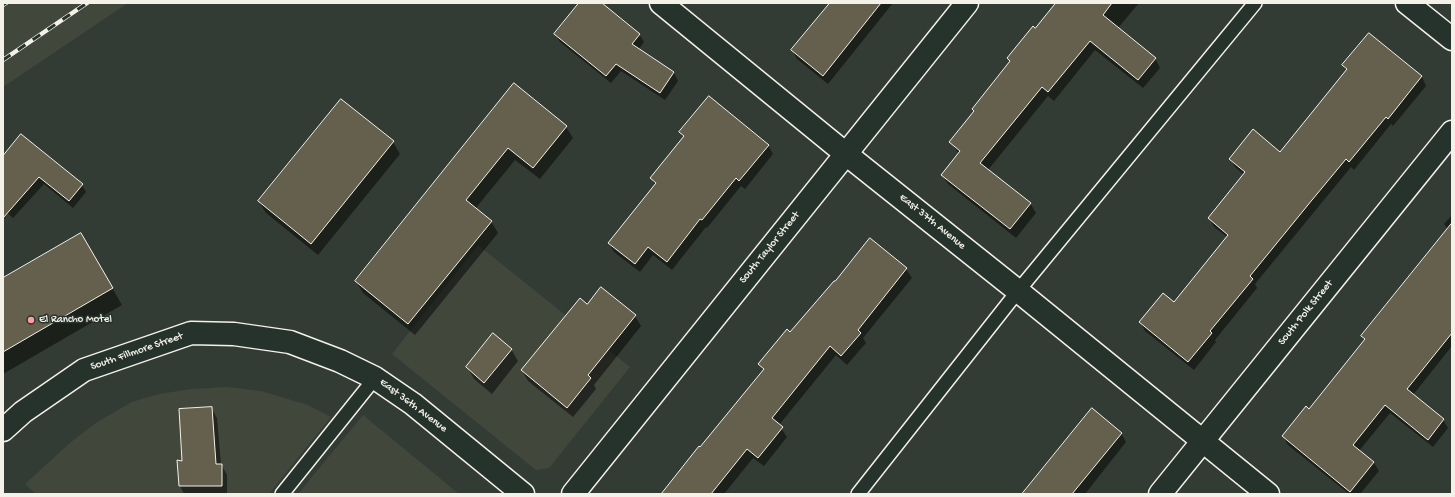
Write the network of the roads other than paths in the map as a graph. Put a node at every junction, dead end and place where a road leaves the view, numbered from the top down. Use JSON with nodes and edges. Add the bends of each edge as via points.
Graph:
{"nodes":[{"id":1,"x":967,"y":3,"type":"edge"},
{"id":2,"x":1255,"y":3,"type":"edge"},
{"id":3,"x":1407,"y":3,"type":"edge"},
{"id":4,"x":670,"y":6,"type":"edge"},
{"id":5,"x":1452,"y":40,"type":"edge"},
{"id":6,"x":1452,"y":132,"type":"edge"},
{"id":7,"x":846,"y":154,"type":"junction"},
{"id":8,"x":1018,"y":291,"type":"junction"},
{"id":9,"x":290,"y":342,"type":"joint"},
{"id":10,"x":376,"y":378,"type":"junction"},
{"id":11,"x":3,"y":430,"type":"edge"},
{"id":12,"x":1202,"y":442,"type":"junction"},
{"id":13,"x":282,"y":494,"type":"edge"},
{"id":14,"x":523,"y":494,"type":"edge"},
{"id":15,"x":573,"y":494,"type":"edge"},
{"id":16,"x":858,"y":494,"type":"edge"},
{"id":17,"x":1160,"y":494,"type":"edge"},
{"id":18,"x":1268,"y":494,"type":"edge"}],
"edges":[{"from":1,"to":7,"type":"street","name":"South Taylor Street"},
{"from":2,"to":8,"type":"lane"},
{"from":3,"to":5,"type":"street"},
{"from":4,"to":7,"type":"street","name":"East 37th Avenue"},
{"from":6,"to":12,"type":"street","name":"South Polk Street"},
{"from":7,"to":8,"type":"street","name":"East 37th Avenue"},
{"from":7,"to":15,"type":"street","name":"South Taylor Street"},
{"from":8,"to":12,"type":"street","name":"East 37th Avenue"},
{"from":8,"to":16,"type":"lane"},
{"from":9,"to":10,"type":"street","name":"East 36th Avenue"},
{"from":9,"to":11,"type":"street","name":"South Fillmore Street","via":[[234,334],[191,333],[84,370],[23,412]]},
{"from":10,"to":13,"type":"lane"},
{"from":10,"to":14,"type":"street","name":"East 36th Avenue","via":[[413,404]]},
{"from":12,"to":17,"type":"street","name":"South Polk Street"},
{"from":12,"to":18,"type":"street","name":"East 37th Avenue"}]}
